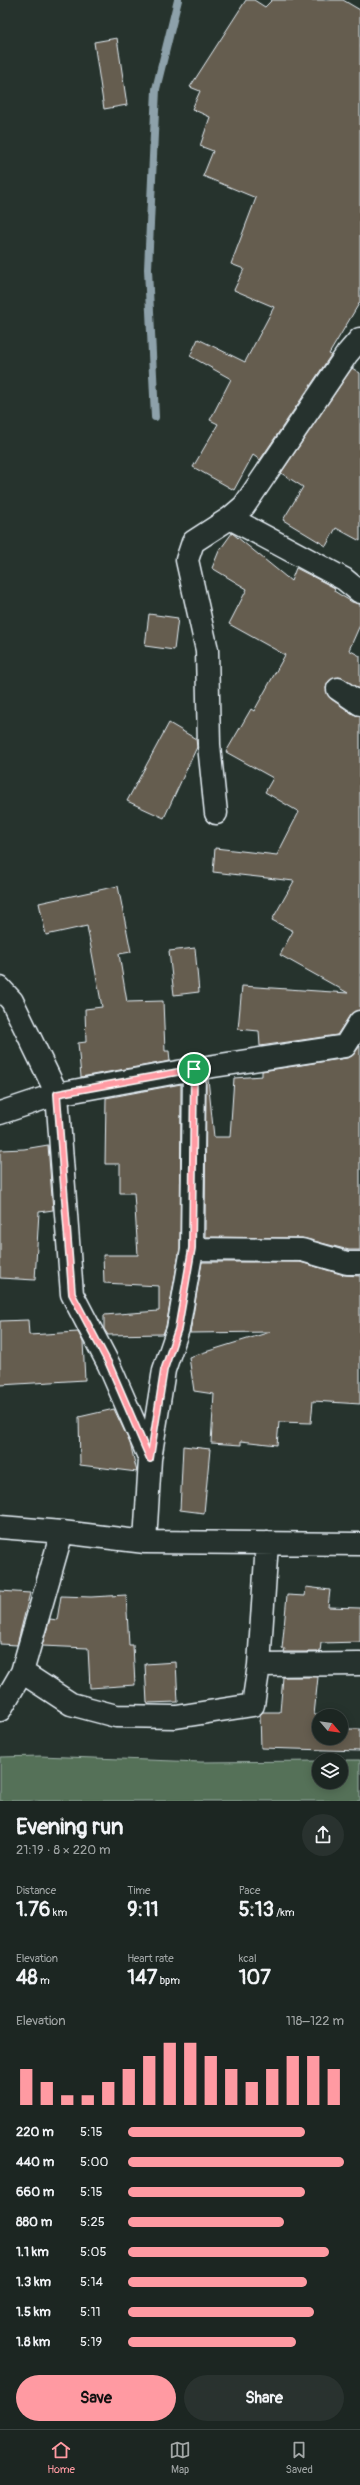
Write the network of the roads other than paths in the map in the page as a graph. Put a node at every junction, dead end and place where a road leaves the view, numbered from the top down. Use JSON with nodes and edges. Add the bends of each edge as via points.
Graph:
{"nodes":[{"id":1,"x":360,"y":339,"type":"edge"},
{"id":2,"x":230,"y":518,"type":"junction"},
{"id":3,"x":360,"y":592,"type":"edge"},
{"id":4,"x":338,"y":689,"type":"dead end"},
{"id":5,"x":360,"y":704,"type":"edge"},
{"id":6,"x":216,"y":813,"type":"dead end"},
{"id":7,"x":0,"y":988,"type":"edge"},
{"id":8,"x":360,"y":1022,"type":"edge"},
{"id":9,"x":194,"y":1069,"type":"junction"},
{"id":10,"x":57,"y":1094,"type":"junction"},
{"id":11,"x":0,"y":1113,"type":"edge"},
{"id":12,"x":192,"y":1248,"type":"junction"},
{"id":13,"x":360,"y":1263,"type":"edge"},
{"id":14,"x":150,"y":1459,"type":"junction"},
{"id":15,"x":0,"y":1527,"type":"edge"},
{"id":16,"x":62,"y":1532,"type":"junction"},
{"id":17,"x":145,"y":1542,"type":"junction"},
{"id":18,"x":267,"y":1543,"type":"junction"},
{"id":19,"x":360,"y":1544,"type":"edge"},
{"id":20,"x":360,"y":1664,"type":"edge"},
{"id":21,"x":260,"y":1665,"type":"junction"},
{"id":22,"x":22,"y":1672,"type":"junction"},
{"id":23,"x":0,"y":1710,"type":"edge"}],
"edges":[{"from":1,"to":2,"type":"street","via":[[347,354],[244,506]]},
{"from":2,"to":3,"type":"street","via":[[344,579]]},
{"from":2,"to":6,"type":"street","via":[[193,542],[187,560],[207,650],[209,745]]},
{"from":4,"to":5,"type":"street"},
{"from":7,"to":10,"type":"street","via":[[12,1002]]},
{"from":8,"to":9,"type":"street","via":[[345,1046]]},
{"from":9,"to":10,"type":"street"},
{"from":9,"to":12,"type":"street"},
{"from":10,"to":11,"type":"street"},
{"from":10,"to":14,"type":"street","via":[[72,1294],[109,1364]]},
{"from":12,"to":13,"type":"street","via":[[302,1250],[347,1263]]},
{"from":12,"to":14,"type":"street","via":[[178,1329],[164,1370]]},
{"from":14,"to":17,"type":"street"},
{"from":15,"to":16,"type":"street"},
{"from":16,"to":17,"type":"street"},
{"from":16,"to":22,"type":"street"},
{"from":17,"to":18,"type":"street"},
{"from":18,"to":19,"type":"street"},
{"from":18,"to":21,"type":"street"},
{"from":20,"to":21,"type":"street"},
{"from":21,"to":22,"type":"street","via":[[253,1705],[170,1717],[116,1716],[71,1704]]},
{"from":22,"to":23,"type":"street"}]}
